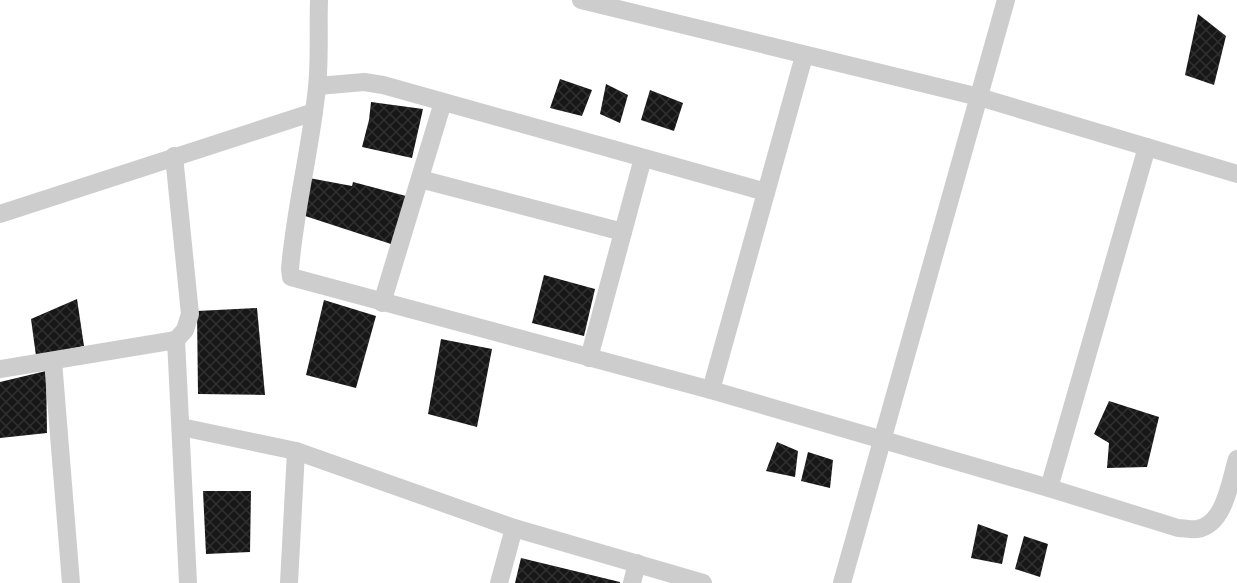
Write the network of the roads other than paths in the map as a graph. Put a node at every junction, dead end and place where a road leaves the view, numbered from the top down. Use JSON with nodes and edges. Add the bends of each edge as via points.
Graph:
{"nodes":[{"id":1,"x":319,"y":0,"type":"edge"},
{"id":2,"x":581,"y":0,"type":"edge"},
{"id":3,"x":1006,"y":0,"type":"edge"},
{"id":4,"x":804,"y":56,"type":"junction"},
{"id":5,"x":318,"y":86,"type":"junction"},
{"id":6,"x":979,"y":97,"type":"junction"},
{"id":7,"x":442,"y":102,"type":"junction"},
{"id":8,"x":314,"y":112,"type":"junction"},
{"id":9,"x":1147,"y":147,"type":"junction"},
{"id":10,"x":174,"y":156,"type":"junction"},
{"id":11,"x":643,"y":158,"type":"junction"},
{"id":12,"x":1237,"y":174,"type":"edge"},
{"id":13,"x":420,"y":179,"type":"junction"},
{"id":14,"x":766,"y":192,"type":"junction"},
{"id":15,"x":0,"y":214,"type":"edge"},
{"id":16,"x":623,"y":232,"type":"junction"},
{"id":17,"x":382,"y":303,"type":"junction"},
{"id":18,"x":176,"y":340,"type":"junction"},
{"id":19,"x":589,"y":358,"type":"junction"},
{"id":20,"x":53,"y":361,"type":"junction"},
{"id":21,"x":0,"y":369,"type":"edge"},
{"id":22,"x":711,"y":390,"type":"junction"},
{"id":23,"x":181,"y":427,"type":"junction"},
{"id":24,"x":882,"y":439,"type":"junction"},
{"id":25,"x":296,"y":451,"type":"junction"},
{"id":26,"x":1237,"y":459,"type":"edge"},
{"id":27,"x":1049,"y":488,"type":"junction"},
{"id":28,"x":514,"y":528,"type":"junction"},
{"id":29,"x":637,"y":563,"type":"junction"},
{"id":30,"x":71,"y":583,"type":"edge"},
{"id":31,"x":188,"y":583,"type":"edge"},
{"id":32,"x":289,"y":583,"type":"edge"},
{"id":33,"x":500,"y":583,"type":"edge"},
{"id":34,"x":632,"y":583,"type":"edge"},
{"id":35,"x":703,"y":583,"type":"edge"},
{"id":36,"x":842,"y":583,"type":"edge"}],
"edges":[{"from":1,"to":5,"type":"street"},
{"from":2,"to":4,"type":"street"},
{"from":3,"to":6,"type":"street"},
{"from":4,"to":6,"type":"street"},
{"from":4,"to":14,"type":"street"},
{"from":5,"to":7,"type":"street","via":[[363,82]]},
{"from":5,"to":8,"type":"street"},
{"from":6,"to":9,"type":"street"},
{"from":6,"to":24,"type":"street"},
{"from":7,"to":11,"type":"street"},
{"from":7,"to":13,"type":"street"},
{"from":8,"to":10,"type":"street"},
{"from":8,"to":17,"type":"street","via":[[297,207],[291,277]]},
{"from":9,"to":12,"type":"street"},
{"from":9,"to":27,"type":"street"},
{"from":10,"to":15,"type":"street"},
{"from":10,"to":18,"type":"street","via":[[190,314],[185,330]]},
{"from":11,"to":14,"type":"street"},
{"from":11,"to":16,"type":"street"},
{"from":13,"to":16,"type":"street"},
{"from":13,"to":17,"type":"street"},
{"from":14,"to":22,"type":"street"},
{"from":16,"to":19,"type":"street"},
{"from":17,"to":19,"type":"street"},
{"from":18,"to":20,"type":"street"},
{"from":18,"to":23,"type":"street"},
{"from":19,"to":22,"type":"street"},
{"from":20,"to":21,"type":"street"},
{"from":20,"to":30,"type":"street"},
{"from":22,"to":24,"type":"street"},
{"from":23,"to":25,"type":"street"},
{"from":23,"to":31,"type":"street"},
{"from":24,"to":27,"type":"street"},
{"from":24,"to":36,"type":"street"},
{"from":25,"to":28,"type":"street"},
{"from":25,"to":32,"type":"street"},
{"from":26,"to":27,"type":"street","via":[[1221,513],[1198,529],[1178,528]]},
{"from":28,"to":29,"type":"street"},
{"from":28,"to":33,"type":"street"},
{"from":29,"to":34,"type":"street"},
{"from":29,"to":35,"type":"street"}]}
